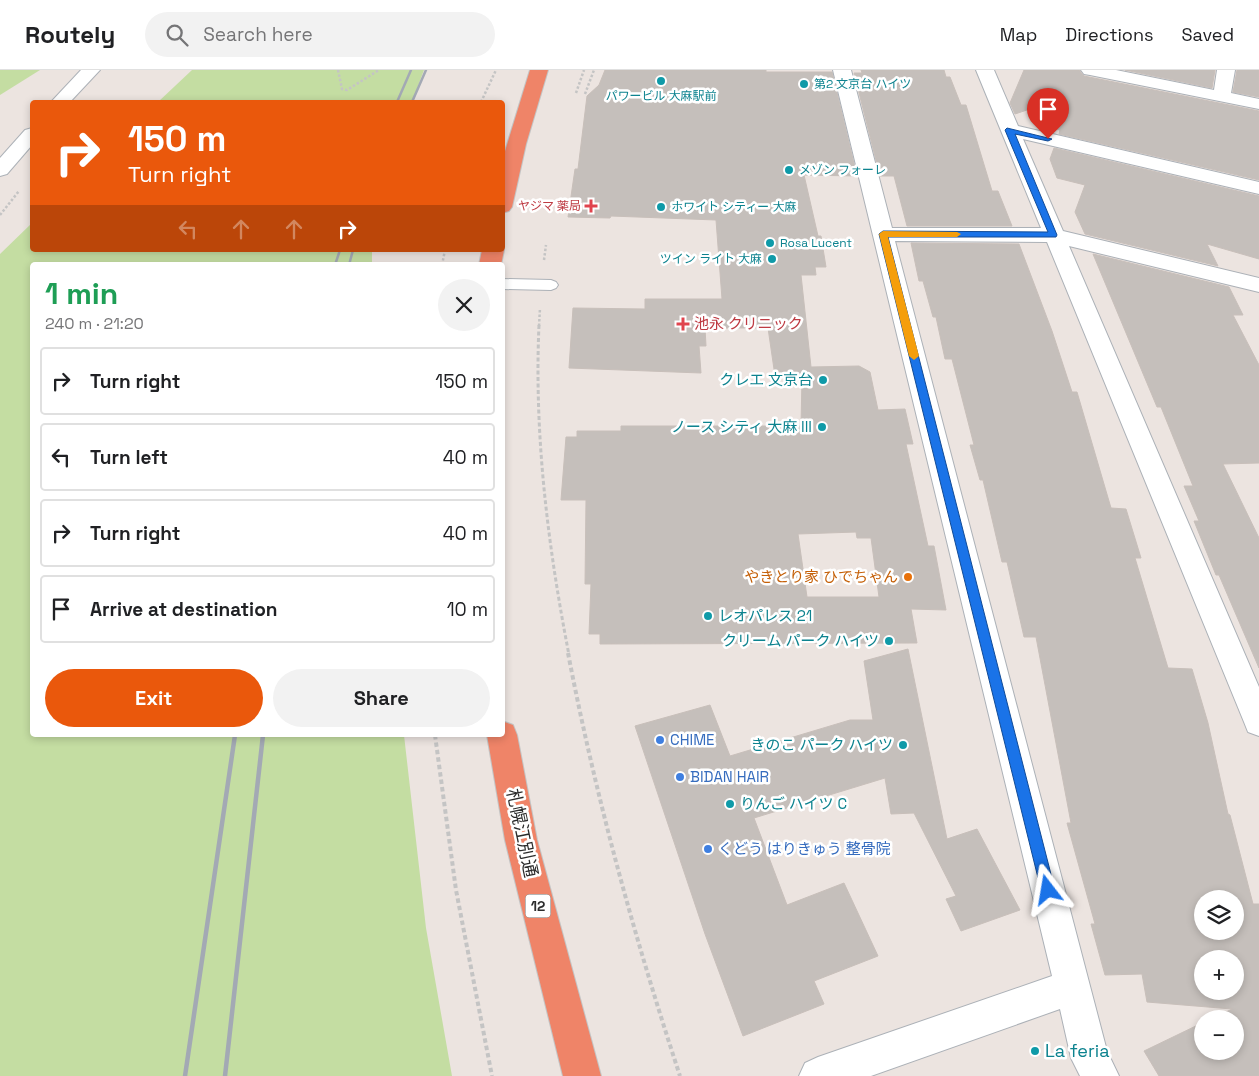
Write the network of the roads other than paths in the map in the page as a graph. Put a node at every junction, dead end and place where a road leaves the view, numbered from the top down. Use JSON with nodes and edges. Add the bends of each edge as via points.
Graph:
{"nodes":[{"id":1,"x":91,"y":70,"type":"edge"},
{"id":2,"x":529,"y":70,"type":"edge"},
{"id":3,"x":539,"y":70,"type":"edge"},
{"id":4,"x":842,"y":70,"type":"edge"},
{"id":5,"x":985,"y":70,"type":"edge"},
{"id":6,"x":1090,"y":70,"type":"edge"},
{"id":7,"x":1226,"y":70,"type":"edge"},
{"id":8,"x":1222,"y":96,"type":"junction"},
{"id":9,"x":62,"y":100,"type":"edge"},
{"id":10,"x":1259,"y":104,"type":"edge"},
{"id":11,"x":1009,"y":130,"type":"junction"},
{"id":12,"x":30,"y":136,"type":"edge"},
{"id":13,"x":0,"y":170,"type":"edge"},
{"id":14,"x":1259,"y":188,"type":"edge"},
{"id":15,"x":505,"y":194,"type":"edge"},
{"id":16,"x":883,"y":234,"type":"junction"},
{"id":17,"x":1053,"y":235,"type":"junction"},
{"id":18,"x":505,"y":284,"type":"edge"},
{"id":19,"x":546,"y":285,"type":"road end"},
{"id":20,"x":1256,"y":288,"type":"edge"},
{"id":21,"x":1259,"y":722,"type":"edge"},
{"id":22,"x":502,"y":737,"type":"edge"},
{"id":23,"x":1072,"y":987,"type":"junction"},
{"id":24,"x":582,"y":1076,"type":"edge"},
{"id":25,"x":818,"y":1076,"type":"edge"},
{"id":26,"x":1100,"y":1076,"type":"edge"}],
"edges":[{"from":1,"to":9,"type":"street"},
{"from":2,"to":3,"type":"lane"},
{"from":3,"to":15,"type":"highway","via":[[516,144]]},
{"from":4,"to":16,"type":"street"},
{"from":5,"to":11,"type":"street"},
{"from":6,"to":8,"type":"street"},
{"from":7,"to":8,"type":"street"},
{"from":8,"to":10,"type":"street"},
{"from":11,"to":14,"type":"street"},
{"from":11,"to":17,"type":"street"},
{"from":12,"to":13,"type":"street"},
{"from":16,"to":17,"type":"street"},
{"from":16,"to":23,"type":"street"},
{"from":17,"to":20,"type":"street"},
{"from":17,"to":21,"type":"street"},
{"from":18,"to":19,"type":"lane"},
{"from":22,"to":24,"type":"highway","name":"札幌江別通","number":"12","via":[[521,840]]},
{"from":23,"to":25,"type":"street"},
{"from":23,"to":26,"type":"street","via":[[1090,1058]]}]}
